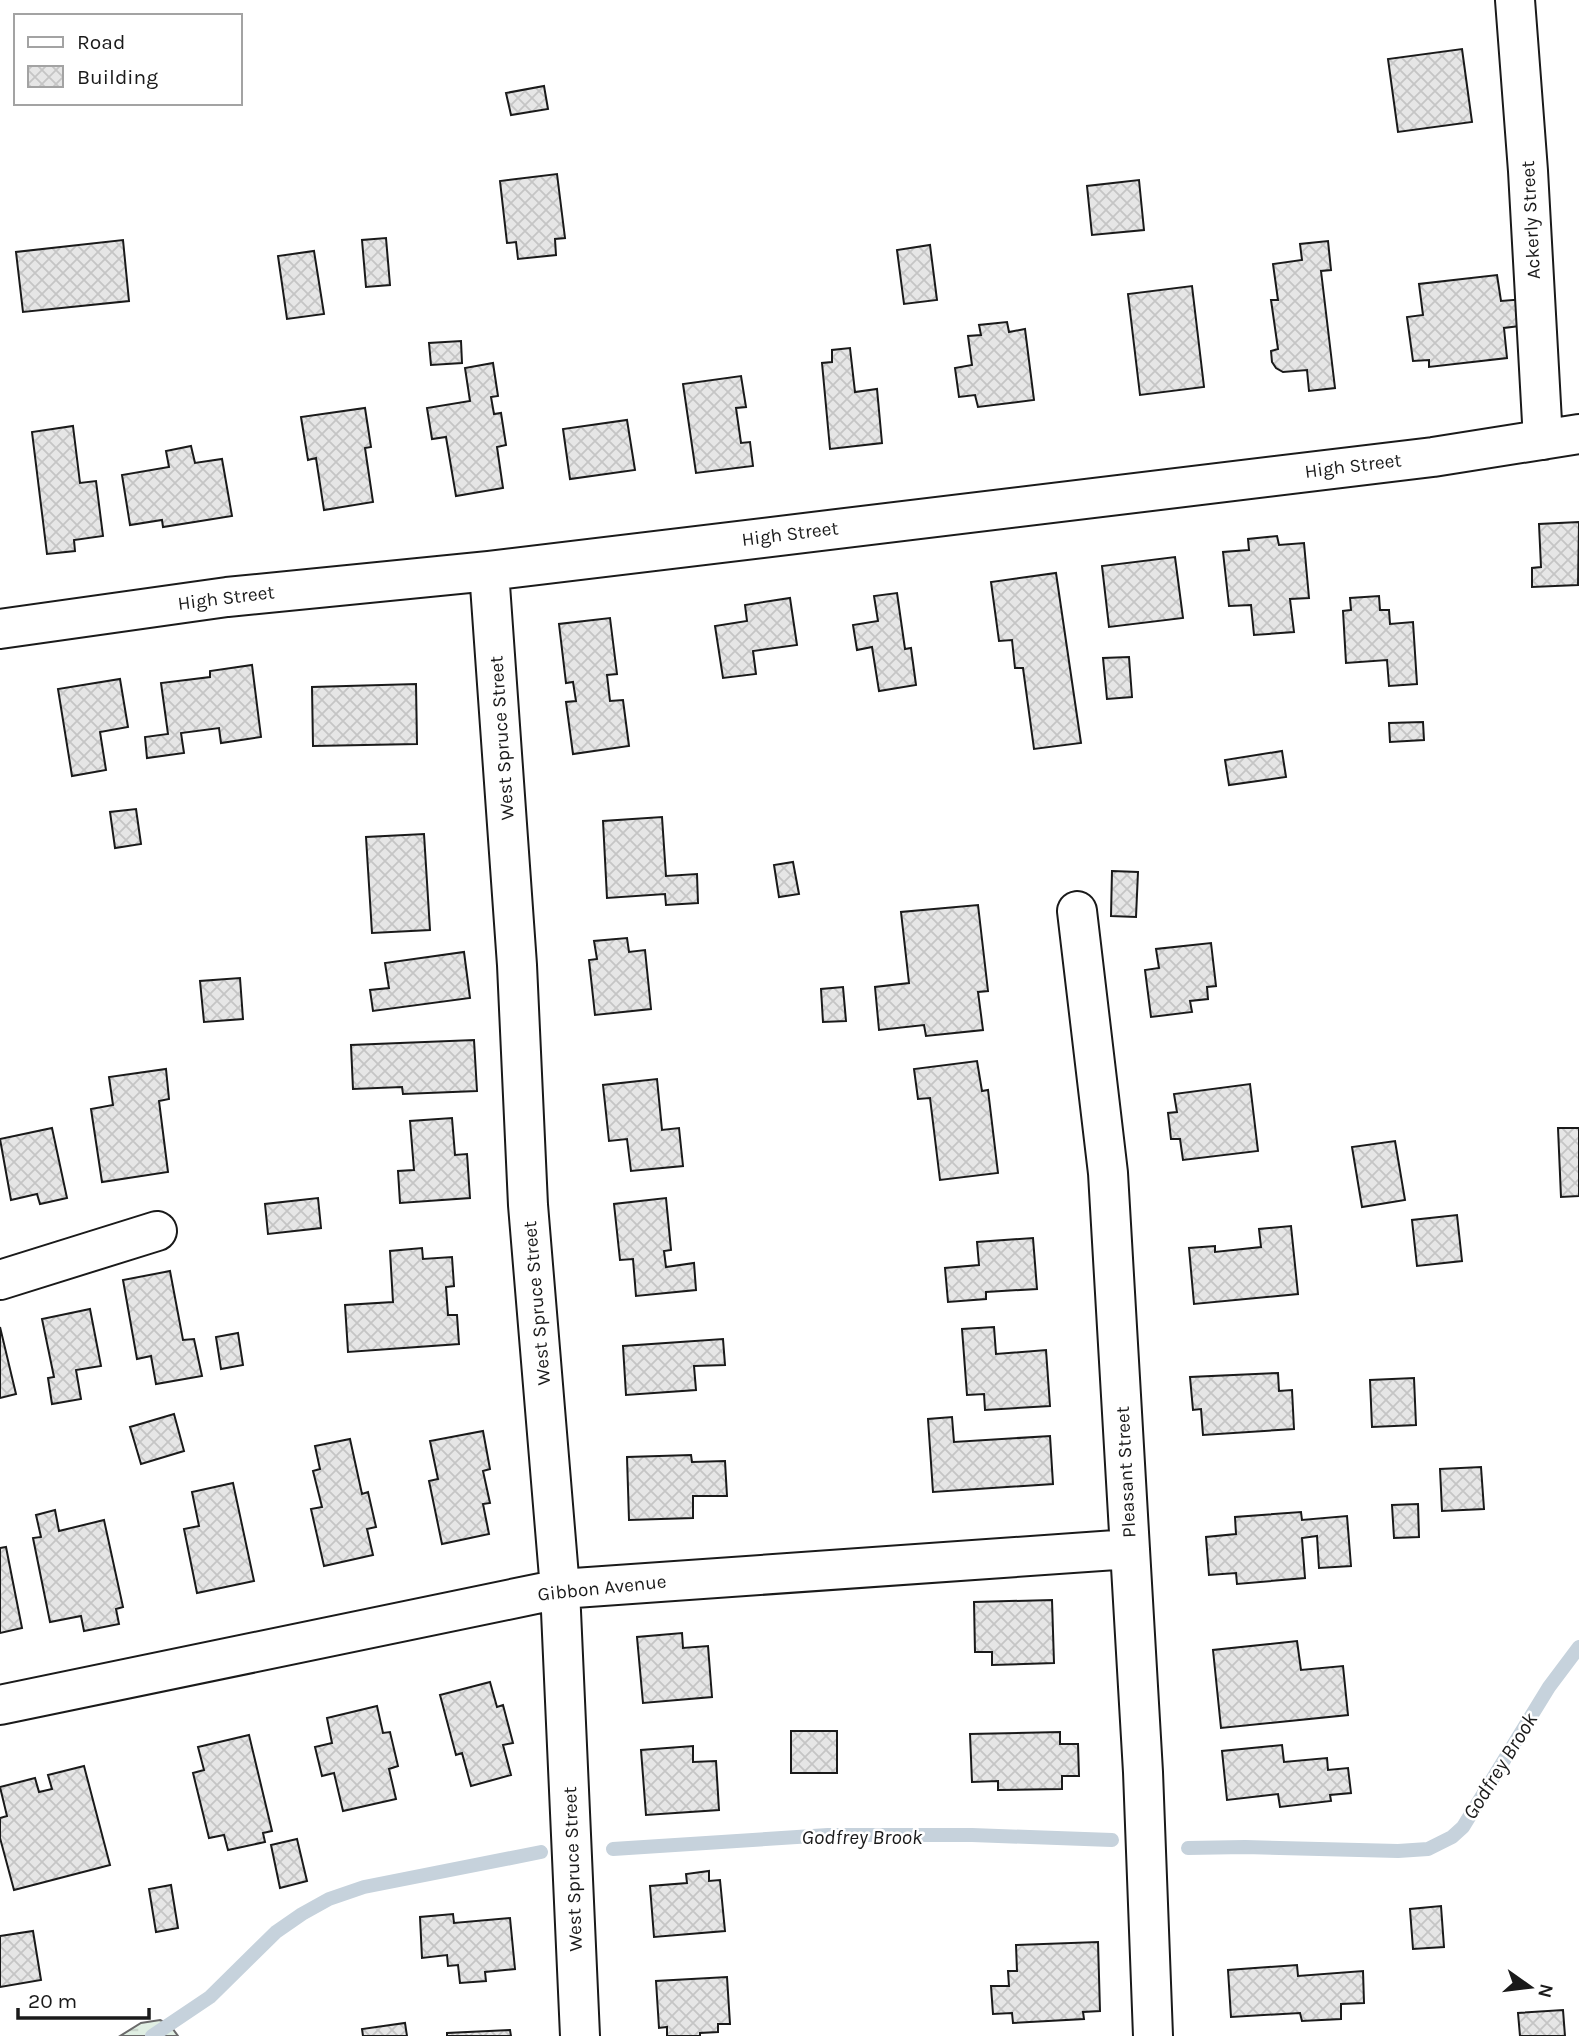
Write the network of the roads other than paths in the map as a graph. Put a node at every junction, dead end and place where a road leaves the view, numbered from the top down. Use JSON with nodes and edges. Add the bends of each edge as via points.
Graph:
{"nodes":[{"id":1,"x":1515,"y":0,"type":"edge"},
{"id":2,"x":1561,"y":437,"type":"edge"},
{"id":3,"x":489,"y":571,"type":"junction"},
{"id":4,"x":0,"y":629,"type":"edge"},
{"id":5,"x":1077,"y":911,"type":"dead end"},
{"id":6,"x":157,"y":1231,"type":"dead end"},
{"id":7,"x":0,"y":1280,"type":"edge"},
{"id":8,"x":1130,"y":1549,"type":"junction"},
{"id":9,"x":560,"y":1589,"type":"junction"},
{"id":10,"x":0,"y":1705,"type":"edge"},
{"id":11,"x":580,"y":2036,"type":"edge"},
{"id":12,"x":1153,"y":2036,"type":"edge"}],
"edges":[{"from":1,"to":2,"type":"street","name":"Ackerly Street","via":[[1528,171]]},
{"from":2,"to":3,"type":"street","name":"High Street","via":[[1433,457]]},
{"from":3,"to":4,"type":"street","name":"High Street","via":[[227,597]]},
{"from":3,"to":9,"type":"street","name":"West Spruce Street","via":[[517,965],[528,1205]]},
{"from":5,"to":8,"type":"street","name":"Pleasant Street","via":[[1108,1173]]},
{"from":6,"to":7,"type":"street"},
{"from":8,"to":9,"type":"street","name":"Gibbon Avenue"},
{"from":8,"to":12,"type":"street","name":"Pleasant Street"},
{"from":9,"to":10,"type":"street","name":"Gibbon Avenue"},
{"from":9,"to":11,"type":"street","name":"West Spruce Street"}]}
